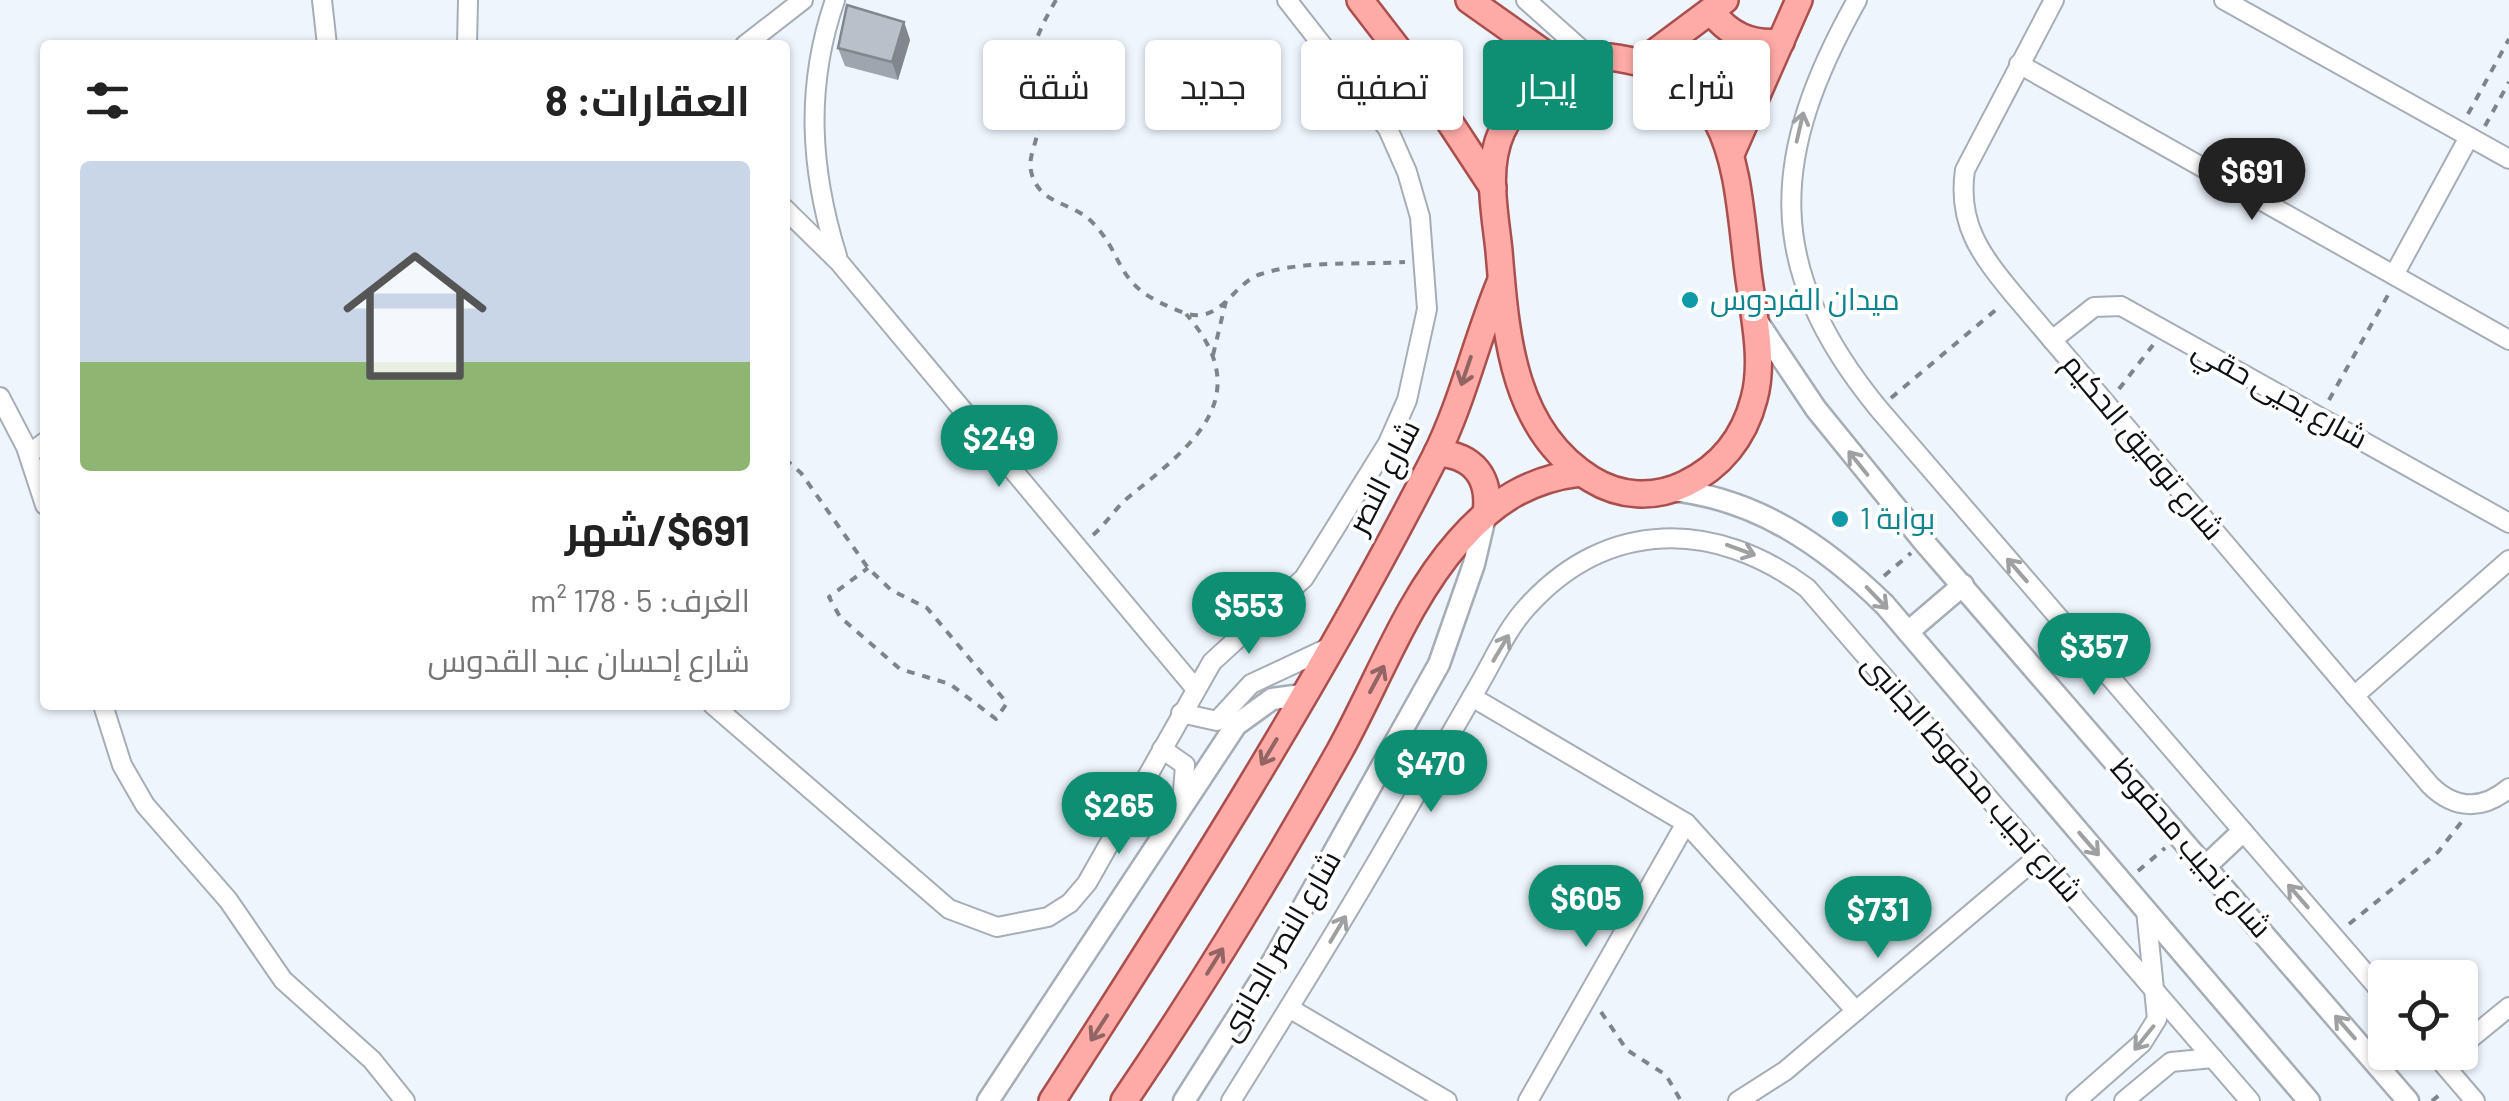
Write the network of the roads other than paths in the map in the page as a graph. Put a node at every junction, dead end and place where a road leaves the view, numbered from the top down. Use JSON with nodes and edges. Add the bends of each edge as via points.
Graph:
{"nodes":[{"id":1,"x":322,"y":0,"type":"edge"},
{"id":2,"x":468,"y":0,"type":"edge"},
{"id":3,"x":803,"y":0,"type":"edge"},
{"id":4,"x":836,"y":0,"type":"edge"},
{"id":5,"x":1286,"y":0,"type":"edge"},
{"id":6,"x":1394,"y":0,"type":"edge"},
{"id":7,"x":1469,"y":0,"type":"edge"},
{"id":8,"x":1526,"y":0,"type":"edge"},
{"id":9,"x":1800,"y":0,"type":"edge"},
{"id":10,"x":1858,"y":0,"type":"edge"},
{"id":11,"x":2054,"y":0,"type":"edge"},
{"id":12,"x":2224,"y":0,"type":"edge"},
{"id":13,"x":1363,"y":3,"type":"edge"},
{"id":14,"x":1718,"y":6,"type":"edge"},
{"id":15,"x":326,"y":40,"type":"edge"},
{"id":16,"x":467,"y":40,"type":"edge"},
{"id":17,"x":751,"y":40,"type":"edge"},
{"id":18,"x":1526,"y":40,"type":"edge"},
{"id":19,"x":1571,"y":40,"type":"edge"},
{"id":20,"x":1671,"y":40,"type":"edge"},
{"id":21,"x":1781,"y":42,"type":"junction"},
{"id":22,"x":2019,"y":64,"type":"junction"},
{"id":23,"x":1505,"y":130,"type":"edge"},
{"id":24,"x":1724,"y":130,"type":"edge"},
{"id":25,"x":2468,"y":136,"type":"junction"},
{"id":26,"x":1732,"y":152,"type":"junction"},
{"id":27,"x":2509,"y":159,"type":"edge"},
{"id":28,"x":1493,"y":189,"type":"junction"},
{"id":29,"x":790,"y":214,"type":"edge"},
{"id":30,"x":839,"y":262,"type":"junction"},
{"id":31,"x":2395,"y":276,"type":"junction"},
{"id":32,"x":1501,"y":280,"type":"junction"},
{"id":33,"x":1753,"y":312,"type":"junction"},
{"id":34,"x":2052,"y":340,"type":"junction"},
{"id":35,"x":2509,"y":340,"type":"edge"},
{"id":36,"x":0,"y":397,"type":"edge"},
{"id":37,"x":40,"y":446,"type":"edge"},
{"id":38,"x":1436,"y":453,"type":"junction"},
{"id":39,"x":29,"y":454,"type":"junction"},
{"id":40,"x":1580,"y":472,"type":"junction"},
{"id":41,"x":40,"y":490,"type":"edge"},
{"id":42,"x":1672,"y":490,"type":"junction"},
{"id":43,"x":1486,"y":513,"type":"junction"},
{"id":44,"x":2509,"y":523,"type":"edge"},
{"id":45,"x":2509,"y":560,"type":"edge"},
{"id":46,"x":1962,"y":586,"type":"junction"},
{"id":47,"x":1908,"y":632,"type":"junction"},
{"id":48,"x":1330,"y":647,"type":"junction"},
{"id":49,"x":1195,"y":688,"type":"junction"},
{"id":50,"x":1302,"y":695,"type":"junction"},
{"id":51,"x":2354,"y":696,"type":"junction"},
{"id":52,"x":1472,"y":697,"type":"junction"},
{"id":53,"x":105,"y":710,"type":"edge"},
{"id":54,"x":719,"y":710,"type":"edge"},
{"id":55,"x":1182,"y":713,"type":"junction"},
{"id":56,"x":1162,"y":749,"type":"junction"},
{"id":57,"x":2509,"y":788,"type":"edge"},
{"id":58,"x":1182,"y":808,"type":"junction"},
{"id":59,"x":1686,"y":824,"type":"junction"},
{"id":60,"x":2242,"y":832,"type":"junction"},
{"id":61,"x":2039,"y":856,"type":"junction"},
{"id":62,"x":2206,"y":865,"type":"junction"},
{"id":63,"x":2146,"y":910,"type":"junction"},
{"id":64,"x":2368,"y":976,"type":"edge"},
{"id":65,"x":2156,"y":992,"type":"junction"},
{"id":66,"x":2509,"y":1007,"type":"edge"},
{"id":67,"x":1289,"y":1008,"type":"junction"},
{"id":68,"x":1856,"y":1011,"type":"junction"},
{"id":69,"x":2478,"y":1033,"type":"edge"},
{"id":70,"x":2213,"y":1058,"type":"junction"},
{"id":71,"x":2453,"y":1070,"type":"edge"},
{"id":72,"x":405,"y":1101,"type":"edge"},
{"id":73,"x":988,"y":1101,"type":"edge"},
{"id":74,"x":1052,"y":1101,"type":"edge"},
{"id":75,"x":1124,"y":1101,"type":"edge"},
{"id":76,"x":1184,"y":1101,"type":"edge"},
{"id":77,"x":1231,"y":1101,"type":"edge"},
{"id":78,"x":1447,"y":1101,"type":"edge"},
{"id":79,"x":1528,"y":1101,"type":"edge"},
{"id":80,"x":1738,"y":1101,"type":"edge"},
{"id":81,"x":2076,"y":1101,"type":"edge"},
{"id":82,"x":2124,"y":1101,"type":"edge"},
{"id":83,"x":2250,"y":1101,"type":"edge"},
{"id":84,"x":2309,"y":1101,"type":"edge"},
{"id":85,"x":2408,"y":1101,"type":"edge"},
{"id":86,"x":2475,"y":1101,"type":"edge"}],
"edges":[{"from":1,"to":15,"type":"street"},
{"from":2,"to":16,"type":"street"},
{"from":3,"to":17,"type":"street"},
{"from":4,"to":30,"type":"street","via":[[816,74],[812,122],[815,169]]},
{"from":5,"to":49,"type":"street","via":[[1388,130],[1407,172],[1426,260],[1420,355],[1388,443],[1304,578],[1230,643]]},
{"from":6,"to":13,"type":"main road"},
{"from":7,"to":18,"type":"main road"},
{"from":8,"to":19,"type":"street"},
{"from":9,"to":21,"type":"main road"},
{"from":60,"to":10,"type":"street","one_way":true,"via":[[1878,408],[1821,328],[1798,260],[1791,190],[1800,124],[1823,61]]},
{"from":11,"to":22,"type":"street","name":"شارع توفيق الحكيم"},
{"from":12,"to":25,"type":"street"},
{"from":13,"to":28,"type":"main road"},
{"from":14,"to":20,"type":"main road"},
{"from":14,"to":21,"type":"main road","via":[[1726,28],[1746,40]]},
{"from":21,"to":26,"type":"main road"},
{"from":22,"to":31,"type":"street"},
{"from":22,"to":34,"type":"street","name":"شارع توفيق الحكيم","via":[[1974,148],[1962,193],[1972,239]]},
{"from":23,"to":28,"type":"main road"},
{"from":24,"to":26,"type":"main road"},
{"from":25,"to":27,"type":"street"},
{"from":25,"to":31,"type":"street"},
{"from":26,"to":33,"type":"main road"},
{"from":28,"to":32,"type":"main road"},
{"from":29,"to":30,"type":"street"},
{"from":30,"to":49,"type":"street"},
{"from":31,"to":35,"type":"street"},
{"from":32,"to":38,"type":"main road","name":"شارع النصر","one_way":true},
{"from":32,"to":40,"type":"main road","via":[[1520,391],[1552,448]]},
{"from":33,"to":42,"type":"main road","via":[[1758,364],[1749,417],[1719,462]]},
{"from":46,"to":33,"type":"street","name":"شارع نجيب محفوظ","one_way":true,"via":[[1805,396]]},
{"from":34,"to":44,"type":"street","name":"شارع يحيى حقي","via":[[2082,314],[2122,306]]},
{"from":34,"to":51,"type":"street","name":"شارع توفيق الحكيم"},
{"from":36,"to":39,"type":"street"},
{"from":37,"to":39,"type":"street"},
{"from":38,"to":43,"type":"main road","via":[[1472,462],[1488,495]]},
{"from":38,"to":48,"type":"main road","name":"شارع النصر"},
{"from":39,"to":41,"type":"street"},
{"from":40,"to":42,"type":"main road","via":[[1634,495]]},
{"from":40,"to":43,"type":"main road","via":[[1544,477]]},
{"from":42,"to":47,"type":"street","one_way":true,"via":[[1704,494],[1781,524],[1868,589]]},
{"from":75,"to":43,"type":"main road","one_way":true,"via":[[1279,856],[1424,588]]},
{"from":43,"to":76,"type":"street","name":"شارع النصر الجانبى","via":[[1439,664],[1273,960]]},
{"from":45,"to":51,"type":"street"},
{"from":46,"to":47,"type":"street"},
{"from":46,"to":62,"type":"street","name":"شارع نجيب محفوظ"},
{"from":47,"to":63,"type":"street","one_way":true},
{"from":48,"to":50,"type":"main road","name":"شارع النصر"},
{"from":48,"to":55,"type":"street","via":[[1251,684],[1217,721]]},
{"from":49,"to":55,"type":"street"},
{"from":50,"to":58,"type":"street","via":[[1272,699],[1246,714]]},
{"from":50,"to":74,"type":"main road","name":"شارع النصر","one_way":true},
{"from":51,"to":57,"type":"street","name":"شارع توفيق الحكيم","via":[[2440,796],[2468,805]]},
{"from":52,"to":59,"type":"street"},
{"from":52,"to":61,"type":"street","name":"شارع نجيب محفوظ الجانبى","one_way":true,"via":[[1525,609],[1549,584],[1610,548],[1645,539],[1715,542],[1748,552],[1808,588]]},
{"from":67,"to":52,"type":"street","one_way":true},
{"from":53,"to":72,"type":"street","via":[[122,764],[145,805],[228,900],[283,980],[372,1060]]},
{"from":54,"to":56,"type":"street","via":[[949,909],[998,926],[1048,917],[1070,903]]},
{"from":55,"to":56,"type":"street"},
{"from":56,"to":58,"type":"street","via":[[1185,765]]},
{"from":58,"to":73,"type":"street"},
{"from":59,"to":68,"type":"street"},
{"from":59,"to":79,"type":"street"},
{"from":60,"to":62,"type":"street"},
{"from":64,"to":60,"type":"street","one_way":true},
{"from":61,"to":65,"type":"street","name":"شارع نجيب محفوظ الجانبى"},
{"from":61,"to":68,"type":"street"},
{"from":85,"to":62,"type":"street","name":"شارع نجيب محفوظ","one_way":true},
{"from":63,"to":65,"type":"street"},
{"from":63,"to":84,"type":"street"},
{"from":65,"to":70,"type":"street","name":"شارع نجيب محفوظ الجانبى"},
{"from":65,"to":81,"type":"street","one_way":true,"via":[[2152,1032]]},
{"from":66,"to":69,"type":"street"},
{"from":67,"to":77,"type":"street"},
{"from":67,"to":78,"type":"street"},
{"from":68,"to":80,"type":"street"},
{"from":70,"to":82,"type":"street","via":[[2171,1062]]},
{"from":70,"to":83,"type":"street","name":"شارع نجيب محفوظ الجانبى"},
{"from":71,"to":86,"type":"street"}]}
